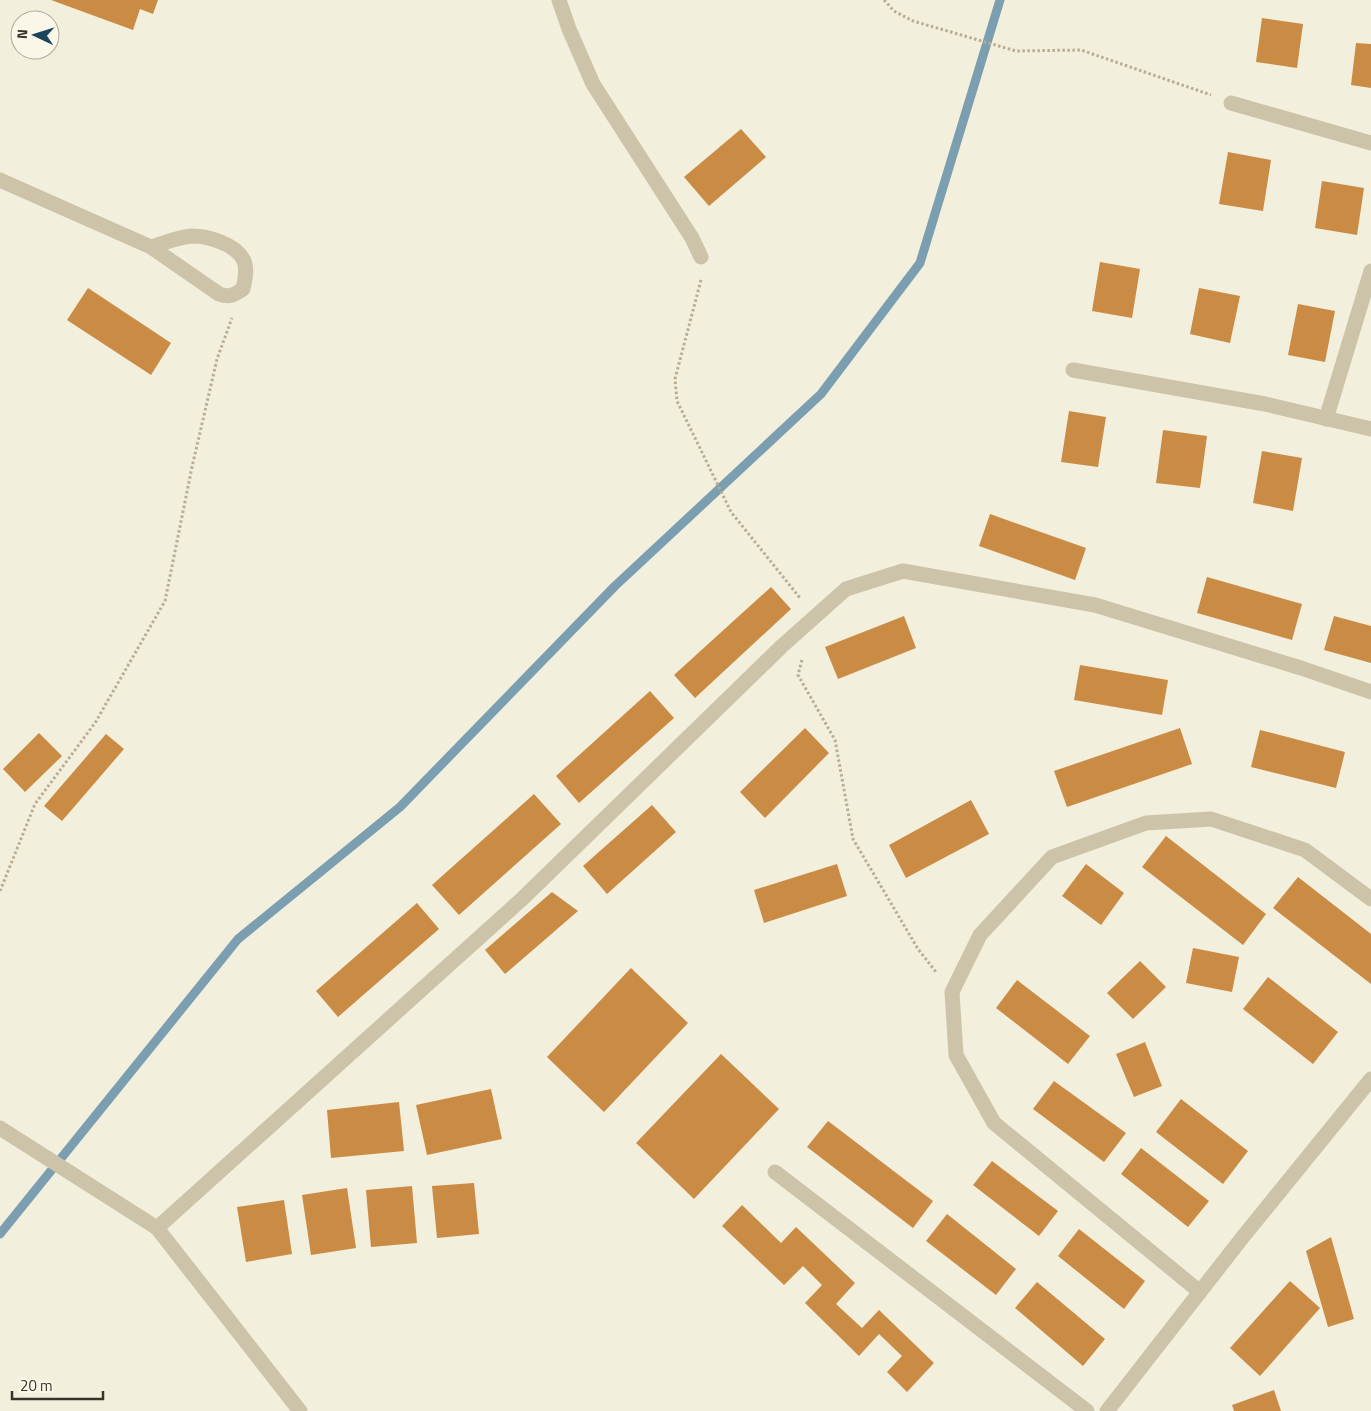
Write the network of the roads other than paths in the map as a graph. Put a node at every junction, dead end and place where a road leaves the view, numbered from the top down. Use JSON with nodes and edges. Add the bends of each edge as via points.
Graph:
{"nodes":[{"id":1,"x":559,"y":0,"type":"edge"},
{"id":2,"x":1231,"y":102,"type":"road end"},
{"id":3,"x":1371,"y":143,"type":"edge"},
{"id":4,"x":0,"y":180,"type":"edge"},
{"id":5,"x":151,"y":247,"type":"junction"},
{"id":6,"x":700,"y":257,"type":"dead end"},
{"id":7,"x":1371,"y":271,"type":"edge"},
{"id":8,"x":1073,"y":370,"type":"dead end"},
{"id":9,"x":1326,"y":419,"type":"junction"},
{"id":10,"x":1371,"y":429,"type":"edge"},
{"id":11,"x":1371,"y":692,"type":"edge"},
{"id":12,"x":1371,"y":899,"type":"edge"},
{"id":13,"x":1371,"y":1079,"type":"edge"},
{"id":14,"x":0,"y":1128,"type":"edge"},
{"id":15,"x":775,"y":1172,"type":"dead end"},
{"id":16,"x":157,"y":1228,"type":"junction"},
{"id":17,"x":1200,"y":1292,"type":"junction"},
{"id":18,"x":300,"y":1411,"type":"edge"},
{"id":19,"x":1087,"y":1411,"type":"edge"},
{"id":20,"x":1107,"y":1411,"type":"edge"}],
"edges":[{"from":1,"to":6,"type":"street","via":[[594,84],[692,238]]},
{"from":2,"to":3,"type":"street"},
{"from":4,"to":5,"type":"street"},
{"from":5,"to":5,"type":"street","via":[[193,236],[222,242],[244,259],[246,276],[243,289],[233,296],[219,294]]},
{"from":7,"to":9,"type":"street"},
{"from":8,"to":9,"type":"street","via":[[1265,404]]},
{"from":9,"to":10,"type":"street"},
{"from":11,"to":16,"type":"street","via":[[1095,606],[903,571],[846,589],[782,646],[522,899]]},
{"from":12,"to":17,"type":"street","via":[[1306,850],[1211,819],[1146,823],[1052,856],[980,936],[952,992],[956,1055],[994,1123]]},
{"from":13,"to":17,"type":"street"},
{"from":14,"to":16,"type":"street"},
{"from":15,"to":19,"type":"street"},
{"from":16,"to":18,"type":"street"},
{"from":17,"to":20,"type":"street"}]}
